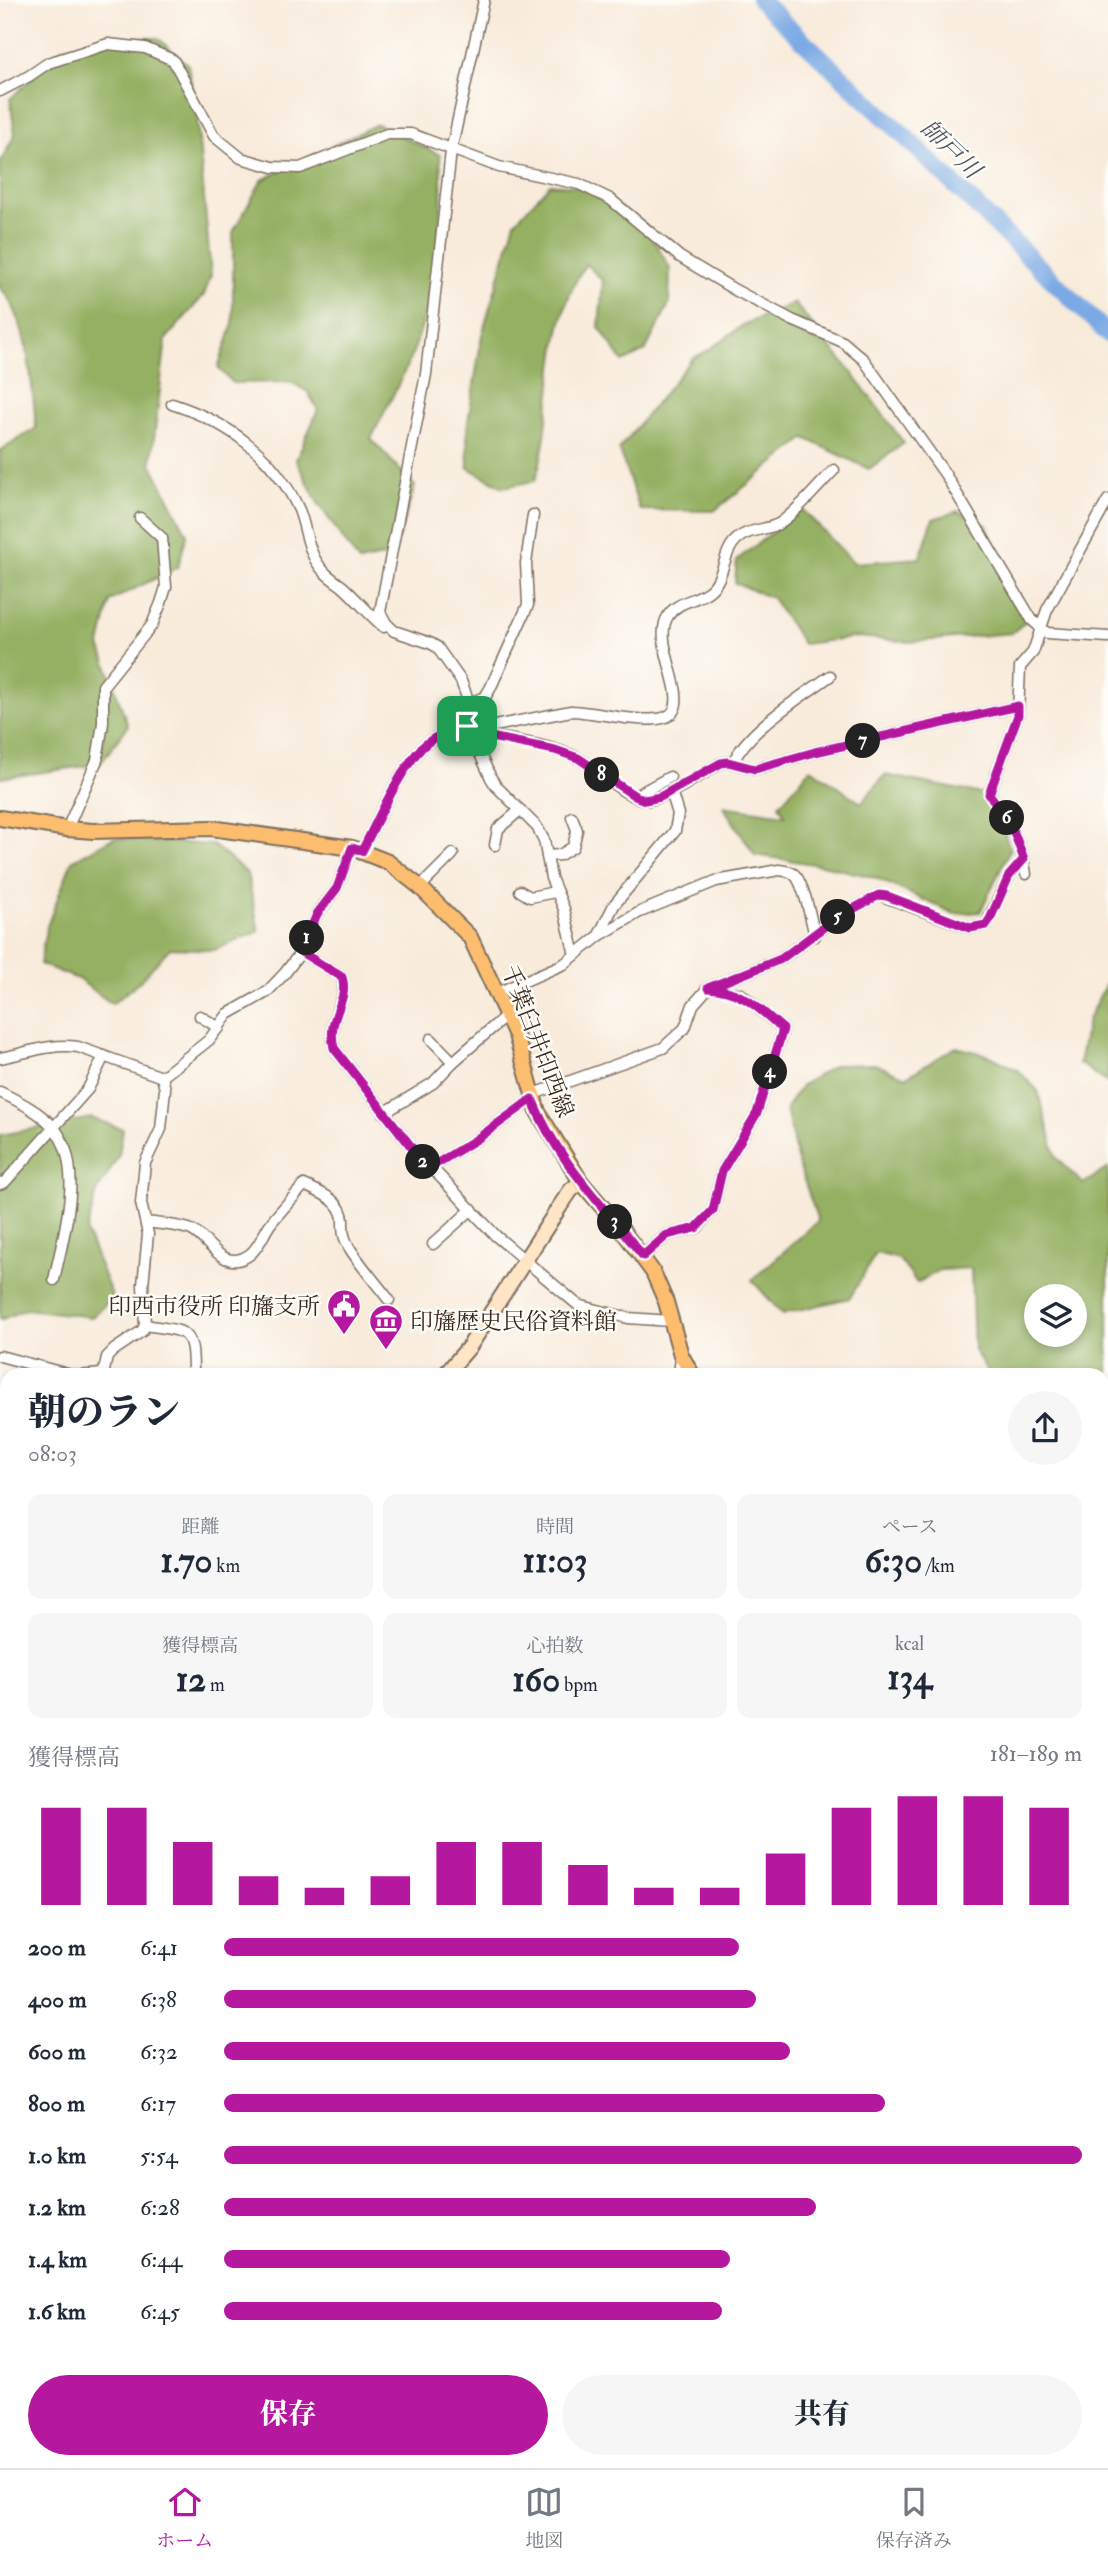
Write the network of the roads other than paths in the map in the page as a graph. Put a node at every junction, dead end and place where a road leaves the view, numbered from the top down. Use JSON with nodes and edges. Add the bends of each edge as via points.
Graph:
{"nodes":[{"id":1,"x":484,"y":0,"type":"edge"},
{"id":2,"x":0,"y":91,"type":"edge"},
{"id":3,"x":451,"y":151,"type":"junction"},
{"id":4,"x":172,"y":404,"type":"dead end"},
{"id":5,"x":834,"y":470,"type":"dead end"},
{"id":6,"x":1108,"y":500,"type":"edge"},
{"id":7,"x":533,"y":515,"type":"dead end"},
{"id":8,"x":140,"y":518,"type":"dead end"},
{"id":9,"x":1040,"y":627,"type":"junction"},
{"id":10,"x":394,"y":632,"type":"junction"},
{"id":11,"x":1108,"y":637,"type":"edge"},
{"id":12,"x":830,"y":676,"type":"dead end"},
{"id":13,"x":469,"y":704,"type":"junction"},
{"id":14,"x":1018,"y":706,"type":"junction"},
{"id":15,"x":469,"y":730,"type":"junction"},
{"id":16,"x":733,"y":763,"type":"junction"},
{"id":17,"x":670,"y":777,"type":"dead end"},
{"id":18,"x":671,"y":791,"type":"junction"},
{"id":19,"x":635,"y":796,"type":"junction"},
{"id":20,"x":520,"y":810,"type":"junction"},
{"id":21,"x":572,"y":817,"type":"dead end"},
{"id":22,"x":0,"y":818,"type":"edge"},
{"id":23,"x":67,"y":829,"type":"junction"},
{"id":24,"x":495,"y":845,"type":"dead end"},
{"id":25,"x":357,"y":850,"type":"junction"},
{"id":26,"x":453,"y":854,"type":"dead end"},
{"id":27,"x":547,"y":856,"type":"junction"},
{"id":28,"x":1024,"y":859,"type":"junction"},
{"id":29,"x":1026,"y":874,"type":"dead end"},
{"id":30,"x":420,"y":887,"type":"junction"},
{"id":31,"x":520,"y":891,"type":"dead end"},
{"id":32,"x":555,"y":892,"type":"junction"},
{"id":33,"x":599,"y":936,"type":"junction"},
{"id":34,"x":815,"y":936,"type":"junction"},
{"id":35,"x":301,"y":952,"type":"junction"},
{"id":36,"x":575,"y":955,"type":"junction"},
{"id":37,"x":708,"y":988,"type":"junction"},
{"id":38,"x":497,"y":993,"type":"junction"},
{"id":39,"x":507,"y":1015,"type":"junction"},
{"id":40,"x":200,"y":1016,"type":"dead end"},
{"id":41,"x":219,"y":1028,"type":"junction"},
{"id":42,"x":431,"y":1040,"type":"dead end"},
{"id":43,"x":104,"y":1056,"type":"junction"},
{"id":44,"x":0,"y":1058,"type":"edge"},
{"id":45,"x":453,"y":1062,"type":"junction"},
{"id":46,"x":162,"y":1077,"type":"junction"},
{"id":47,"x":0,"y":1092,"type":"edge"},
{"id":48,"x":532,"y":1097,"type":"junction"},
{"id":49,"x":384,"y":1112,"type":"junction"},
{"id":50,"x":55,"y":1128,"type":"junction"},
{"id":51,"x":431,"y":1167,"type":"junction"},
{"id":52,"x":581,"y":1182,"type":"junction"},
{"id":53,"x":0,"y":1184,"type":"edge"},
{"id":54,"x":472,"y":1209,"type":"junction"},
{"id":55,"x":146,"y":1222,"type":"junction"},
{"id":56,"x":433,"y":1244,"type":"dead end"},
{"id":57,"x":643,"y":1256,"type":"junction"},
{"id":58,"x":524,"y":1261,"type":"junction"},
{"id":59,"x":54,"y":1280,"type":"dead end"},
{"id":60,"x":389,"y":1300,"type":"dead end"},
{"id":61,"x":671,"y":1321,"type":"junction"},
{"id":62,"x":145,"y":1325,"type":"junction"},
{"id":63,"x":681,"y":1355,"type":"junction"},
{"id":64,"x":0,"y":1356,"type":"edge"},
{"id":65,"x":45,"y":1368,"type":"edge"},
{"id":66,"x":105,"y":1368,"type":"edge"},
{"id":67,"x":193,"y":1368,"type":"edge"},
{"id":68,"x":451,"y":1368,"type":"edge"},
{"id":69,"x":680,"y":1368,"type":"edge"},
{"id":70,"x":688,"y":1368,"type":"edge"}],
"edges":[{"from":1,"to":3,"type":"street"},
{"from":2,"to":3,"type":"street","via":[[48,63],[108,44],[145,48],[173,60],[214,136],[241,158],[273,167],[300,168],[387,134],[411,134]]},
{"from":3,"to":9,"type":"street","via":[[579,184],[610,199],[691,264],[844,342],[864,360],[945,474]]},
{"from":3,"to":10,"type":"street","via":[[426,374],[381,601],[380,612]]},
{"from":4,"to":10,"type":"street","via":[[193,411],[258,450],[289,488],[302,517],[306,543],[326,576],[381,626]]},
{"from":5,"to":15,"type":"street","via":[[777,525],[735,540],[709,591],[669,614],[663,642],[677,700],[673,713],[638,721],[571,711]]},
{"from":6,"to":9,"type":"street"},
{"from":7,"to":13,"type":"street","via":[[526,564],[528,605],[490,689]]},
{"from":8,"to":23,"type":"street","via":[[162,538],[166,587],[152,625],[103,686],[97,760]]},
{"from":9,"to":11,"type":"street","via":[[1058,635]]},
{"from":9,"to":14,"type":"street","via":[[1033,652],[1020,667]]},
{"from":10,"to":13,"type":"street","via":[[437,647],[461,681]]},
{"from":12,"to":16,"type":"street","via":[[771,719]]},
{"from":13,"to":15,"type":"street"},
{"from":14,"to":16,"type":"street","via":[[755,769]]},
{"from":14,"to":28,"type":"street","via":[[989,794],[1010,822]]},
{"from":15,"to":19,"type":"street","via":[[578,758]]},
{"from":15,"to":20,"type":"street","via":[[491,778]]},
{"from":15,"to":25,"type":"street","via":[[439,736],[425,745]]},
{"from":16,"to":18,"type":"street","via":[[721,763]]},
{"from":17,"to":19,"type":"street"},
{"from":18,"to":19,"type":"street","via":[[653,800]]},
{"from":18,"to":33,"type":"street","via":[[678,814],[675,831],[614,905]]},
{"from":20,"to":24,"type":"street","via":[[498,829]]},
{"from":20,"to":27,"type":"street","via":[[537,827]]},
{"from":21,"to":27,"type":"street","via":[[577,830],[573,847]]},
{"from":22,"to":23,"type":"main road","name":"千葉臼井印西線"},
{"from":23,"to":25,"type":"main road","name":"千葉臼井印西線","via":[[211,828]]},
{"from":25,"to":30,"type":"main road","name":"千葉臼井印西線","via":[[388,862]]},
{"from":25,"to":35,"type":"street","via":[[317,914]]},
{"from":26,"to":30,"type":"street"},
{"from":27,"to":32,"type":"street"},
{"from":28,"to":29,"type":"street"},
{"from":28,"to":34,"type":"street","via":[[1009,876],[986,925],[978,928],[879,895],[836,918]]},
{"from":30,"to":38,"type":"main road","name":"千葉臼井印西線","via":[[470,936]]},
{"from":31,"to":32,"type":"street","via":[[530,897]]},
{"from":32,"to":36,"type":"street"},
{"from":33,"to":34,"type":"street","via":[[700,886],[779,870],[796,876]]},
{"from":33,"to":36,"type":"street"},
{"from":34,"to":37,"type":"street","via":[[781,959]]},
{"from":35,"to":41,"type":"street","via":[[267,992],[236,1009]]},
{"from":35,"to":49,"type":"street","via":[[342,977],[344,993],[331,1027],[334,1048]]},
{"from":36,"to":38,"type":"street"},
{"from":37,"to":48,"type":"street","via":[[693,1005],[685,1028],[663,1048]]},
{"from":37,"to":57,"type":"street","via":[[741,994],[783,1029],[757,1113],[722,1171],[713,1210],[696,1228],[667,1235]]},
{"from":38,"to":39,"type":"main road","name":"千葉臼井印西線"},
{"from":39,"to":45,"type":"street"},
{"from":39,"to":48,"type":"main road","name":"千葉臼井印西線"},
{"from":40,"to":41,"type":"street"},
{"from":41,"to":46,"type":"street","via":[[197,1052]]},
{"from":42,"to":45,"type":"street"},
{"from":43,"to":44,"type":"street","via":[[65,1045]]},
{"from":43,"to":46,"type":"street"},
{"from":43,"to":50,"type":"street","via":[[88,1089]]},
{"from":45,"to":49,"type":"street","via":[[433,1083]]},
{"from":46,"to":55,"type":"street","via":[[161,1129],[145,1163],[141,1203]]},
{"from":47,"to":50,"type":"street"},
{"from":48,"to":51,"type":"street"},
{"from":48,"to":52,"type":"main road","name":"千葉臼井印西線"},
{"from":49,"to":51,"type":"street"},
{"from":50,"to":53,"type":"street"},
{"from":50,"to":59,"type":"street","via":[[71,1171]]},
{"from":51,"to":54,"type":"street"},
{"from":52,"to":57,"type":"main road","name":"千葉臼井印西線"},
{"from":52,"to":58,"type":"main road","via":[[565,1198]]},
{"from":54,"to":56,"type":"street"},
{"from":54,"to":58,"type":"street"},
{"from":55,"to":60,"type":"street","via":[[190,1229],[210,1249],[235,1259],[255,1249],[303,1185],[327,1196],[339,1208],[342,1233],[350,1249]]},
{"from":55,"to":62,"type":"street"},
{"from":57,"to":61,"type":"main road","name":"千葉臼井印西線","via":[[659,1284]]},
{"from":58,"to":61,"type":"street","via":[[578,1305],[628,1318]]},
{"from":58,"to":68,"type":"main road","via":[[469,1348]]},
{"from":61,"to":63,"type":"main road","name":"千葉臼井印西線"},
{"from":62,"to":66,"type":"street","via":[[114,1349]]},
{"from":62,"to":67,"type":"street","via":[[188,1335]]},
{"from":63,"to":69,"type":"street"},
{"from":63,"to":70,"type":"main road","name":"千葉臼井印西線"},
{"from":64,"to":65,"type":"street"}]}
